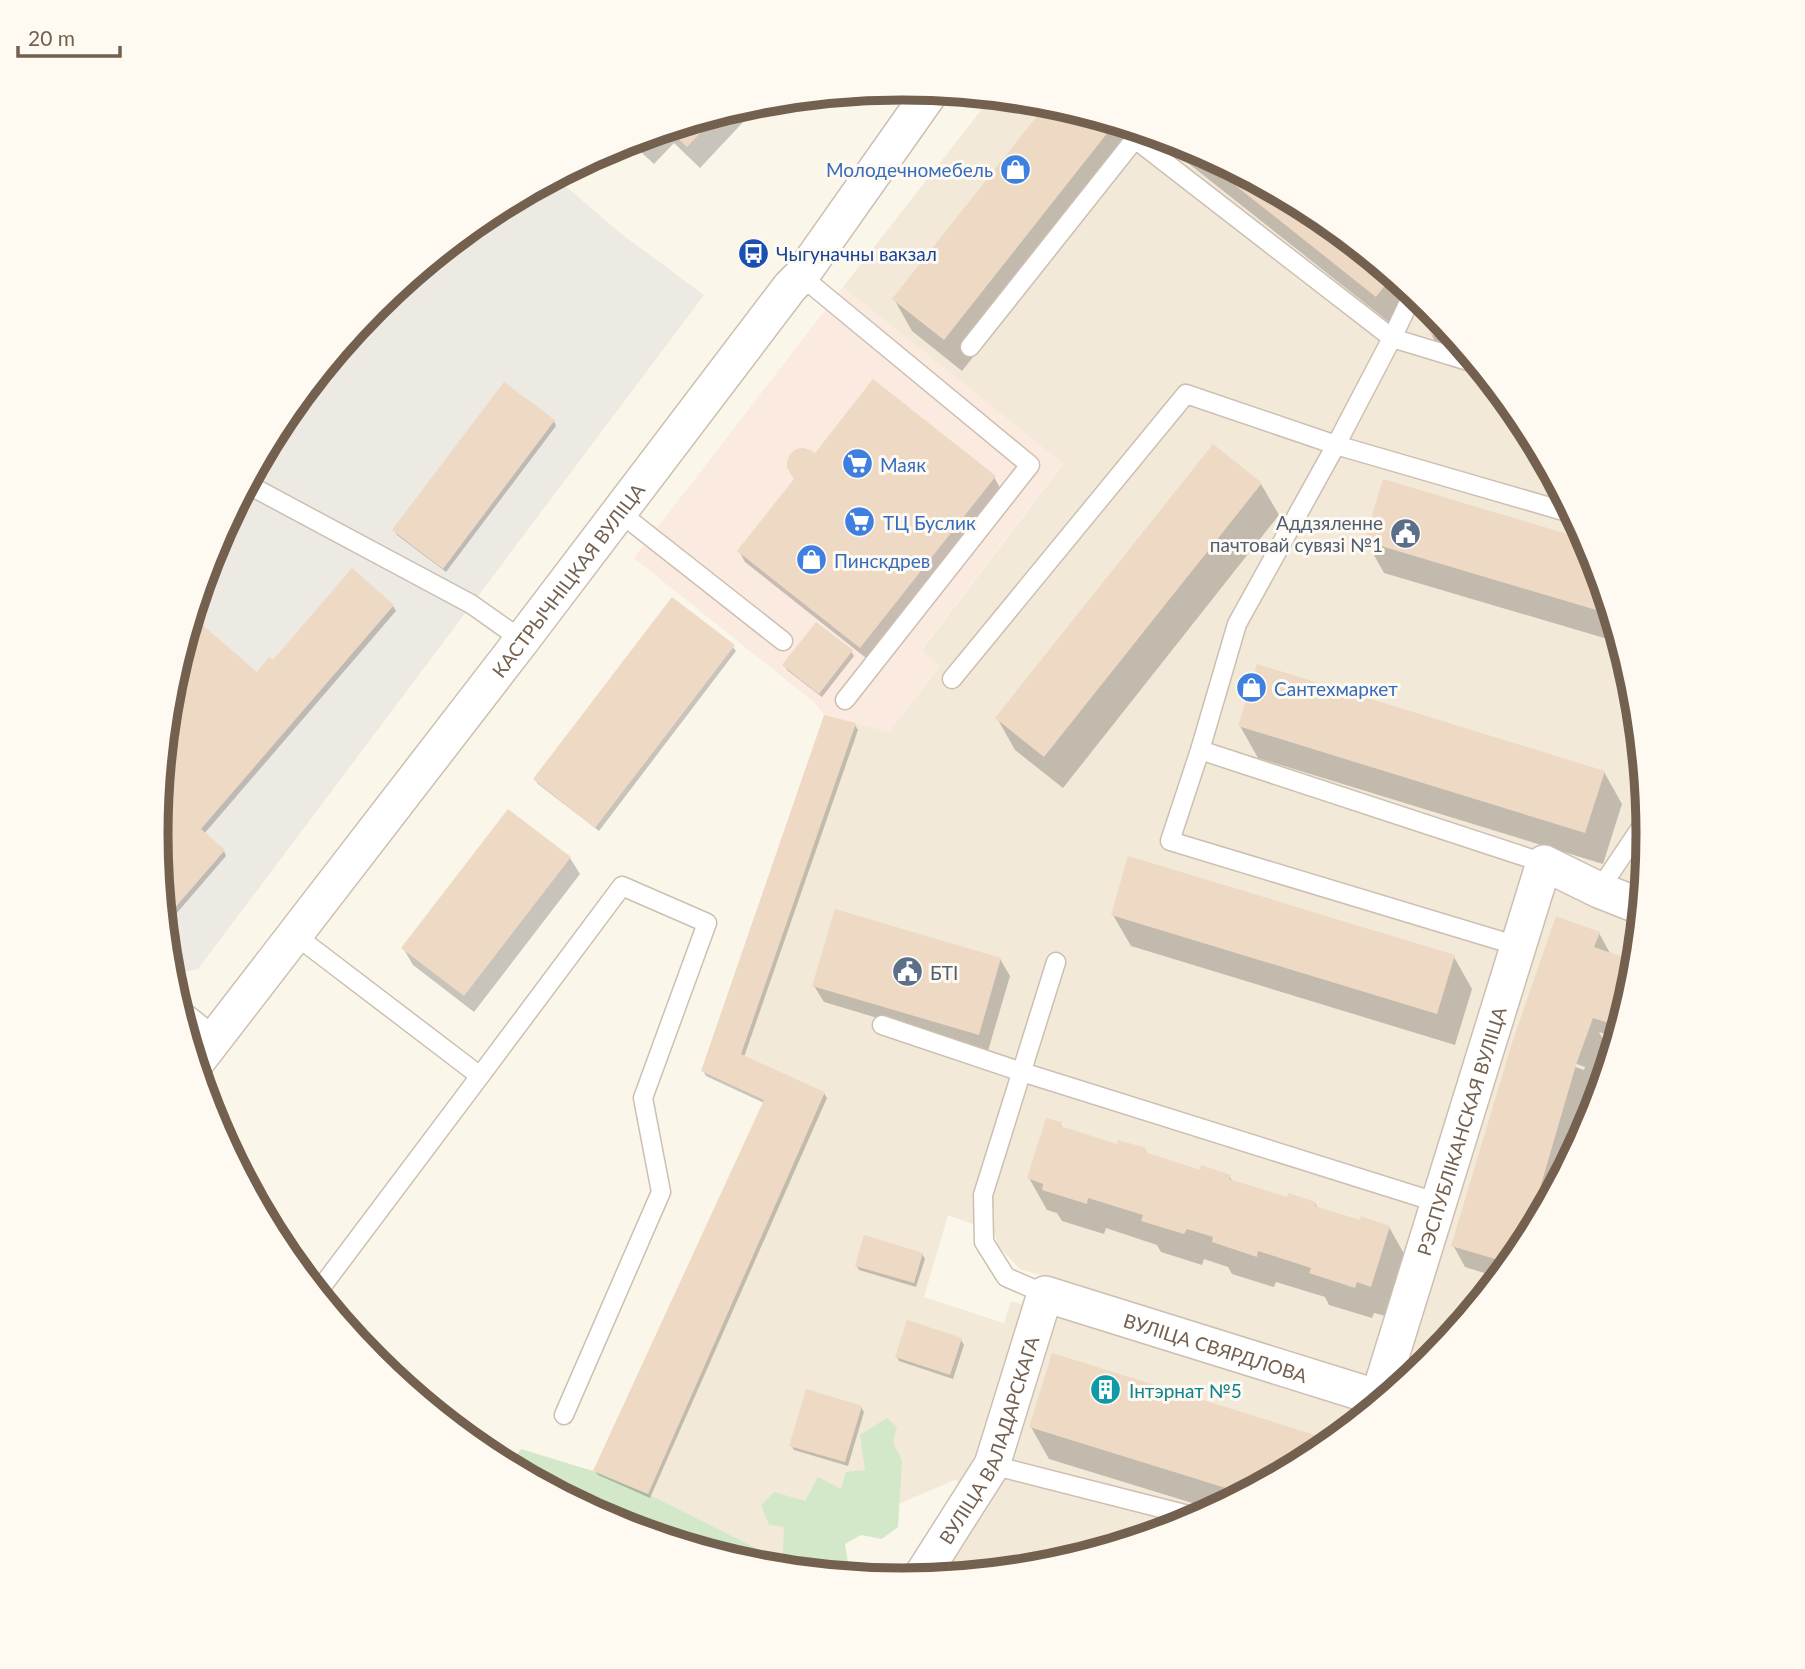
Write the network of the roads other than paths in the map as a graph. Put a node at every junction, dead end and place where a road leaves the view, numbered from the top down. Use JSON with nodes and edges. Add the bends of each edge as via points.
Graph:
{"nodes":[{"id":1,"x":925,"y":100,"type":"edge"},
{"id":2,"x":801,"y":275,"type":"junction"},
{"id":3,"x":1408,"y":302,"type":"edge"},
{"id":4,"x":1392,"y":338,"type":"junction"},
{"id":5,"x":970,"y":347,"type":"dead end"},
{"id":6,"x":1463,"y":359,"type":"edge"},
{"id":7,"x":1336,"y":446,"type":"junction"},
{"id":8,"x":255,"y":488,"type":"edge"},
{"id":9,"x":1561,"y":510,"type":"edge"},
{"id":10,"x":619,"y":512,"type":"junction"},
{"id":11,"x":522,"y":640,"type":"junction"},
{"id":12,"x":783,"y":641,"type":"dead end"},
{"id":13,"x":952,"y":679,"type":"dead end"},
{"id":14,"x":845,"y":699,"type":"dead end"},
{"id":15,"x":1200,"y":750,"type":"junction"},
{"id":16,"x":1637,"y":833,"type":"edge"},
{"id":17,"x":1544,"y":863,"type":"junction"},
{"id":18,"x":1599,"y":890,"type":"junction"},
{"id":19,"x":1634,"y":904,"type":"edge"},
{"id":20,"x":295,"y":935,"type":"junction"},
{"id":21,"x":1518,"y":946,"type":"junction"},
{"id":22,"x":1056,"y":962,"type":"dead end"},
{"id":23,"x":882,"y":1025,"type":"dead end"},
{"id":24,"x":196,"y":1036,"type":"edge"},
{"id":25,"x":206,"y":1051,"type":"edge"},
{"id":26,"x":1022,"y":1072,"type":"junction"},
{"id":27,"x":480,"y":1076,"type":"junction"},
{"id":28,"x":1439,"y":1203,"type":"junction"},
{"id":29,"x":323,"y":1285,"type":"edge"},
{"id":30,"x":1045,"y":1294,"type":"junction"},
{"id":31,"x":1384,"y":1390,"type":"edge"},
{"id":32,"x":1372,"y":1399,"type":"edge"},
{"id":33,"x":564,"y":1415,"type":"dead end"},
{"id":34,"x":992,"y":1465,"type":"junction"},
{"id":35,"x":1183,"y":1514,"type":"edge"},
{"id":36,"x":926,"y":1569,"type":"edge"}],
"edges":[{"from":1,"to":2,"type":"street","name":"КАСТРЫЧНІЦКАЯ ВУЛІЦА"},
{"from":2,"to":10,"type":"street","name":"КАСТРЫЧНІЦКАЯ ВУЛІЦА"},
{"from":2,"to":14,"type":"lane","via":[[1030,465]]},
{"from":3,"to":4,"type":"lane"},
{"from":4,"to":5,"type":"lane","via":[[1135,139]]},
{"from":4,"to":6,"type":"lane"},
{"from":4,"to":7,"type":"lane"},
{"from":7,"to":9,"type":"lane"},
{"from":7,"to":13,"type":"lane","via":[[1186,394]]},
{"from":7,"to":15,"type":"lane","via":[[1237,624]]},
{"from":8,"to":11,"type":"lane","via":[[471,604]]},
{"from":10,"to":11,"type":"street","name":"КАСТРЫЧНІЦКАЯ ВУЛІЦА"},
{"from":10,"to":12,"type":"lane"},
{"from":11,"to":20,"type":"street","name":"КАСТРЫЧНІЦКАЯ ВУЛІЦА"},
{"from":15,"to":17,"type":"lane"},
{"from":15,"to":21,"type":"lane","via":[[1170,841]]},
{"from":16,"to":18,"type":"lane"},
{"from":17,"to":18,"type":"street"},
{"from":17,"to":21,"type":"street","name":"РЭСПУБЛІКАНСКАЯ ВУЛІЦА"},
{"from":18,"to":19,"type":"street"},
{"from":20,"to":25,"type":"street","name":"КАСТРЫЧНІЦКАЯ ВУЛІЦА"},
{"from":20,"to":27,"type":"lane"},
{"from":21,"to":28,"type":"street","name":"РЭСПУБЛІКАНСКАЯ ВУЛІЦА"},
{"from":22,"to":26,"type":"lane"},
{"from":23,"to":26,"type":"lane"},
{"from":24,"to":25,"type":"lane"},
{"from":26,"to":28,"type":"lane"},
{"from":26,"to":30,"type":"lane","via":[[984,1195],[984,1242],[1006,1277]]},
{"from":27,"to":29,"type":"lane"},
{"from":27,"to":33,"type":"lane","via":[[622,886],[707,923],[643,1098],[661,1192]]},
{"from":28,"to":31,"type":"street","name":"РЭСПУБЛІКАНСКАЯ ВУЛІЦА"},
{"from":30,"to":32,"type":"street","name":"ВУЛІЦА СВЯРДЛОВА"},
{"from":30,"to":34,"type":"street","name":"ВУЛІЦА ВАЛАДАРСКАГА"},
{"from":34,"to":35,"type":"lane"},
{"from":34,"to":36,"type":"street","name":"ВУЛІЦА ВАЛАДАРСКАГА"}]}
